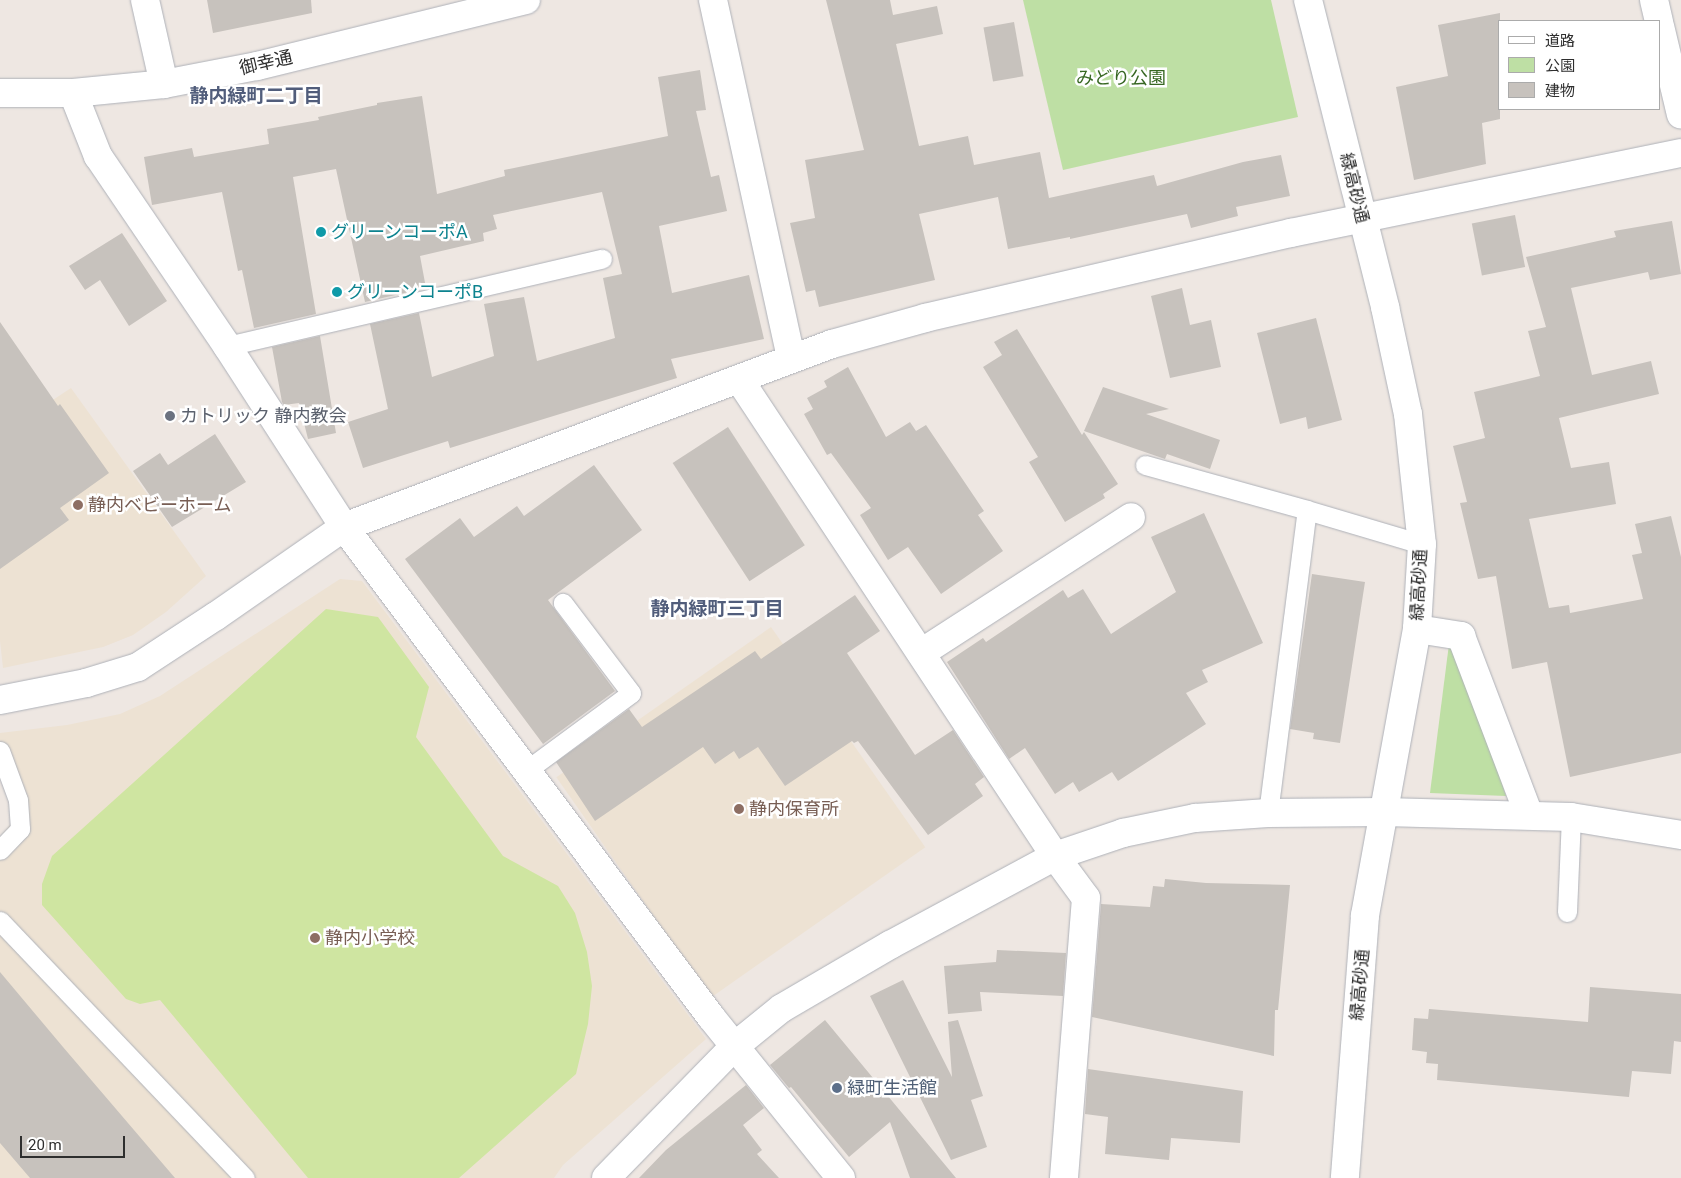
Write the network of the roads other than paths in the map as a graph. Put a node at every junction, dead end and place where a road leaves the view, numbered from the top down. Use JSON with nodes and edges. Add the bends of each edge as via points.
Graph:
{"nodes":[{"id":1,"x":145,"y":0,"type":"edge"},
{"id":2,"x":526,"y":0,"type":"edge"},
{"id":3,"x":714,"y":0,"type":"edge"},
{"id":4,"x":1308,"y":0,"type":"edge"},
{"id":5,"x":1654,"y":0,"type":"edge"},
{"id":6,"x":1659,"y":20,"type":"edge"},
{"id":7,"x":1661,"y":30,"type":"edge"},
{"id":8,"x":164,"y":84,"type":"junction"},
{"id":9,"x":0,"y":93,"type":"edge"},
{"id":10,"x":73,"y":93,"type":"junction"},
{"id":11,"x":1681,"y":116,"type":"edge"},
{"id":12,"x":1681,"y":153,"type":"edge"},
{"id":13,"x":1362,"y":218,"type":"junction"},
{"id":14,"x":602,"y":259,"type":"dead end"},
{"id":15,"x":227,"y":346,"type":"junction"},
{"id":16,"x":791,"y":359,"type":"junction"},
{"id":17,"x":739,"y":379,"type":"junction"},
{"id":18,"x":1145,"y":464,"type":"dead end"},
{"id":19,"x":1307,"y":510,"type":"junction"},
{"id":20,"x":1131,"y":517,"type":"dead end"},
{"id":21,"x":344,"y":527,"type":"junction"},
{"id":22,"x":1422,"y":544,"type":"junction"},
{"id":23,"x":563,"y":603,"type":"dead end"},
{"id":24,"x":1417,"y":629,"type":"junction"},
{"id":25,"x":921,"y":653,"type":"junction"},
{"id":26,"x":0,"y":700,"type":"edge"},
{"id":27,"x":0,"y":751,"type":"edge"},
{"id":28,"x":527,"y":770,"type":"junction"},
{"id":29,"x":1384,"y":812,"type":"junction"},
{"id":30,"x":1268,"y":813,"type":"junction"},
{"id":31,"x":1529,"y":815,"type":"junction"},
{"id":32,"x":1571,"y":817,"type":"junction"},
{"id":33,"x":1681,"y":836,"type":"edge"},
{"id":34,"x":0,"y":850,"type":"edge"},
{"id":35,"x":1055,"y":856,"type":"junction"},
{"id":36,"x":1567,"y":912,"type":"dead end"},
{"id":37,"x":0,"y":921,"type":"edge"},
{"id":38,"x":735,"y":1046,"type":"junction"},
{"id":39,"x":245,"y":1178,"type":"edge"},
{"id":40,"x":606,"y":1178,"type":"edge"},
{"id":41,"x":842,"y":1178,"type":"edge"},
{"id":42,"x":1064,"y":1178,"type":"edge"},
{"id":43,"x":1345,"y":1178,"type":"edge"}],
"edges":[{"from":1,"to":8,"type":"street"},
{"from":2,"to":8,"type":"street","name":"御幸通","via":[[257,66]]},
{"from":3,"to":16,"type":"street"},
{"from":4,"to":13,"type":"street","name":"緑高砂通"},
{"from":5,"to":6,"type":"street"},
{"from":7,"to":11,"type":"street"},
{"from":8,"to":10,"type":"street","name":"御幸通"},
{"from":9,"to":10,"type":"street","name":"御幸通"},
{"from":10,"to":15,"type":"street","via":[[98,156]]},
{"from":12,"to":13,"type":"street"},
{"from":13,"to":16,"type":"street","via":[[925,318]]},
{"from":13,"to":22,"type":"street","name":"緑高砂通","via":[[1408,414]]},
{"from":14,"to":15,"type":"lane"},
{"from":15,"to":21,"type":"street"},
{"from":16,"to":17,"type":"street"},
{"from":17,"to":21,"type":"street"},
{"from":17,"to":25,"type":"street"},
{"from":18,"to":19,"type":"lane"},
{"from":19,"to":22,"type":"lane"},
{"from":19,"to":30,"type":"lane"},
{"from":20,"to":25,"type":"street"},
{"from":21,"to":26,"type":"street","via":[[138,666],[86,683]]},
{"from":21,"to":28,"type":"street"},
{"from":22,"to":24,"type":"street","name":"緑高砂通"},
{"from":23,"to":28,"type":"lane","via":[[631,693]]},
{"from":24,"to":29,"type":"street","name":"緑高砂通"},
{"from":24,"to":31,"type":"street","via":[[1461,636]]},
{"from":25,"to":35,"type":"street"},
{"from":27,"to":34,"type":"lane","via":[[18,800],[20,829]]},
{"from":28,"to":38,"type":"street"},
{"from":29,"to":30,"type":"street"},
{"from":29,"to":31,"type":"street"},
{"from":29,"to":43,"type":"street","name":"緑高砂通","via":[[1365,916]]},
{"from":30,"to":35,"type":"street","via":[[1195,818],[1123,834]]},
{"from":31,"to":32,"type":"street"},
{"from":32,"to":33,"type":"street"},
{"from":32,"to":36,"type":"lane"},
{"from":35,"to":38,"type":"street","via":[[890,944],[782,1008]]},
{"from":35,"to":42,"type":"street","via":[[1086,898]]},
{"from":37,"to":39,"type":"lane"},
{"from":38,"to":40,"type":"street"},
{"from":38,"to":41,"type":"street"}]}
